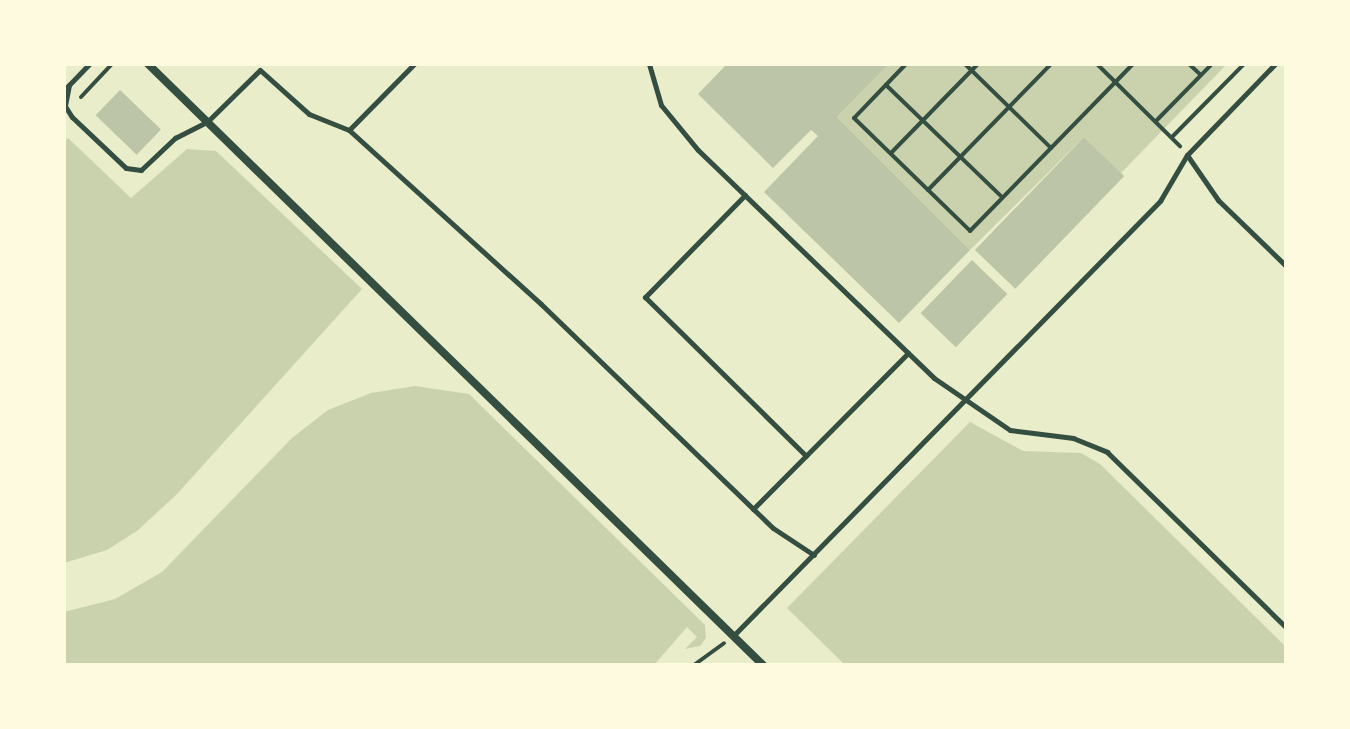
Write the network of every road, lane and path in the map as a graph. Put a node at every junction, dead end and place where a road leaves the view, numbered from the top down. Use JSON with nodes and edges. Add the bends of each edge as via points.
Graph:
{"nodes":[{"id":1,"x":89,"y":64,"type":"edge"},
{"id":2,"x":112,"y":64,"type":"edge"},
{"id":3,"x":148,"y":64,"type":"edge"},
{"id":4,"x":266,"y":64,"type":"edge"},
{"id":5,"x":414,"y":64,"type":"edge"},
{"id":6,"x":649,"y":64,"type":"edge"},
{"id":7,"x":906,"y":64,"type":"edge"},
{"id":8,"x":965,"y":64,"type":"edge"},
{"id":9,"x":978,"y":64,"type":"edge"},
{"id":10,"x":1051,"y":64,"type":"edge"},
{"id":11,"x":1097,"y":64,"type":"edge"},
{"id":12,"x":1133,"y":64,"type":"edge"},
{"id":13,"x":1189,"y":64,"type":"edge"},
{"id":14,"x":1212,"y":64,"type":"edge"},
{"id":15,"x":1244,"y":64,"type":"edge"},
{"id":16,"x":1275,"y":64,"type":"edge"},
{"id":17,"x":260,"y":70,"type":"junction"},
{"id":18,"x":972,"y":70,"type":"junction"},
{"id":19,"x":1201,"y":75,"type":"junction"},
{"id":20,"x":1115,"y":82,"type":"junction"},
{"id":21,"x":886,"y":85,"type":"junction"},
{"id":22,"x":66,"y":88,"type":"edge"},
{"id":23,"x":1009,"y":107,"type":"junction"},
{"id":24,"x":68,"y":111,"type":"junction"},
{"id":25,"x":923,"y":120,"type":"junction"},
{"id":26,"x":1156,"y":121,"type":"junction"},
{"id":27,"x":207,"y":122,"type":"junction"},
{"id":28,"x":349,"y":130,"type":"junction"},
{"id":29,"x":1173,"y":136,"type":"junction"},
{"id":30,"x":1051,"y":148,"type":"junction"},
{"id":31,"x":891,"y":153,"type":"junction"},
{"id":32,"x":1187,"y":155,"type":"junction"},
{"id":33,"x":961,"y":157,"type":"junction"},
{"id":34,"x":928,"y":190,"type":"junction"},
{"id":35,"x":745,"y":195,"type":"junction"},
{"id":36,"x":1003,"y":197,"type":"junction"},
{"id":37,"x":1286,"y":266,"type":"edge"},
{"id":38,"x":908,"y":353,"type":"junction"},
{"id":39,"x":968,"y":400,"type":"junction"},
{"id":40,"x":806,"y":456,"type":"junction"},
{"id":41,"x":753,"y":509,"type":"junction"},
{"id":42,"x":814,"y":555,"type":"junction"},
{"id":43,"x":1286,"y":627,"type":"edge"},
{"id":44,"x":733,"y":636,"type":"junction"},
{"id":45,"x":694,"y":665,"type":"edge"},
{"id":46,"x":763,"y":665,"type":"edge"}],
"edges":[{"from":1,"to":22,"type":"lane"},
{"from":2,"to":24,"type":"path"},
{"from":3,"to":27,"type":"street"},
{"from":4,"to":17,"type":"lane"},
{"from":5,"to":28,"type":"lane"},
{"from":6,"to":35,"type":"lane","via":[[661,105]]},
{"from":7,"to":21,"type":"path"},
{"from":8,"to":18,"type":"path"},
{"from":9,"to":18,"type":"path"},
{"from":10,"to":23,"type":"path"},
{"from":11,"to":20,"type":"path"},
{"from":12,"to":20,"type":"path"},
{"from":13,"to":19,"type":"path"},
{"from":14,"to":19,"type":"path"},
{"from":15,"to":29,"type":"path"},
{"from":16,"to":32,"type":"lane"},
{"from":17,"to":27,"type":"lane"},
{"from":17,"to":28,"type":"lane","via":[[309,114]]},
{"from":18,"to":23,"type":"path"},
{"from":18,"to":25,"type":"path"},
{"from":19,"to":26,"type":"path"},
{"from":20,"to":26,"type":"path"},
{"from":20,"to":30,"type":"path"},
{"from":21,"to":25,"type":"path"},
{"from":21,"to":31,"type":"path","via":[[854,118]]},
{"from":22,"to":24,"type":"lane"},
{"from":23,"to":30,"type":"path"},
{"from":23,"to":33,"type":"path"},
{"from":24,"to":27,"type":"lane","via":[[134,170],[148,166],[175,138]]},
{"from":25,"to":31,"type":"path"},
{"from":25,"to":33,"type":"path"},
{"from":26,"to":29,"type":"path"},
{"from":27,"to":44,"type":"street"},
{"from":28,"to":41,"type":"lane","via":[[541,304]]},
{"from":29,"to":32,"type":"path"},
{"from":30,"to":36,"type":"path"},
{"from":31,"to":34,"type":"path"},
{"from":32,"to":37,"type":"lane","via":[[1218,200]]},
{"from":32,"to":39,"type":"lane","via":[[1160,201]]},
{"from":33,"to":34,"type":"path"},
{"from":33,"to":36,"type":"path"},
{"from":34,"to":36,"type":"path","via":[[970,231]]},
{"from":35,"to":38,"type":"lane"},
{"from":35,"to":40,"type":"lane","via":[[645,297]]},
{"from":38,"to":39,"type":"lane"},
{"from":38,"to":40,"type":"lane"},
{"from":39,"to":42,"type":"lane"},
{"from":39,"to":43,"type":"lane","via":[[1010,430],[1073,438],[1107,452]]},
{"from":40,"to":41,"type":"lane"},
{"from":41,"to":42,"type":"lane"},
{"from":42,"to":44,"type":"lane"},
{"from":44,"to":45,"type":"path"},
{"from":44,"to":46,"type":"street"}]}
